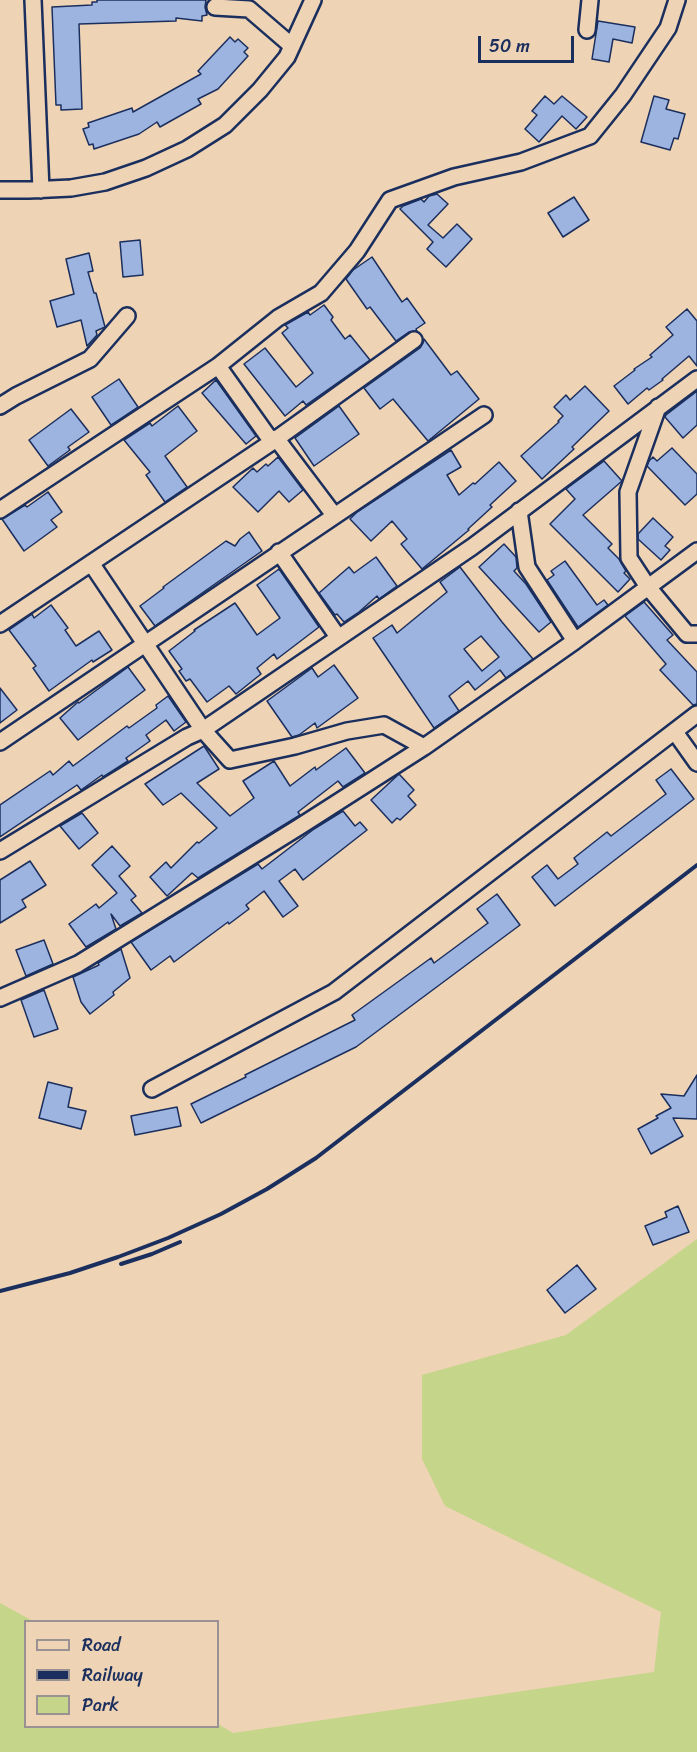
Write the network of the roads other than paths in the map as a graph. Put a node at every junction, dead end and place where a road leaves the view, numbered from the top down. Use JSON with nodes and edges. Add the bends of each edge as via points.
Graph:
{"nodes":[{"id":1,"x":33,"y":0,"type":"edge"},
{"id":2,"x":313,"y":0,"type":"edge"},
{"id":3,"x":590,"y":0,"type":"edge"},
{"id":4,"x":677,"y":0,"type":"edge"},
{"id":5,"x":215,"y":7,"type":"dead end"},
{"id":6,"x":587,"y":30,"type":"dead end"},
{"id":7,"x":292,"y":46,"type":"junction"},
{"id":8,"x":0,"y":190,"type":"edge"},
{"id":9,"x":41,"y":190,"type":"junction"},
{"id":10,"x":127,"y":316,"type":"dead end"},
{"id":11,"x":414,"y":339,"type":"dead end"},
{"id":12,"x":218,"y":366,"type":"junction"},
{"id":13,"x":697,"y":379,"type":"edge"},
{"id":14,"x":0,"y":406,"type":"edge"},
{"id":15,"x":658,"y":407,"type":"junction"},
{"id":16,"x":484,"y":415,"type":"dead end"},
{"id":17,"x":274,"y":440,"type":"junction"},
{"id":18,"x":0,"y":510,"type":"edge"},
{"id":19,"x":519,"y":511,"type":"junction"},
{"id":20,"x":334,"y":515,"type":"junction"},
{"id":21,"x":697,"y":551,"type":"edge"},
{"id":22,"x":279,"y":552,"type":"junction"},
{"id":23,"x":91,"y":563,"type":"junction"},
{"id":24,"x":648,"y":587,"type":"junction"},
{"id":25,"x":0,"y":624,"type":"edge"},
{"id":26,"x":697,"y":634,"type":"edge"},
{"id":27,"x":338,"y":637,"type":"junction"},
{"id":28,"x":575,"y":641,"type":"junction"},
{"id":29,"x":145,"y":644,"type":"junction"},
{"id":30,"x":697,"y":714,"type":"edge"},
{"id":31,"x":203,"y":730,"type":"junction"},
{"id":32,"x":675,"y":732,"type":"junction"},
{"id":33,"x":0,"y":742,"type":"edge"},
{"id":34,"x":424,"y":747,"type":"junction"},
{"id":35,"x":697,"y":763,"type":"edge"},
{"id":36,"x":0,"y":851,"type":"edge"},
{"id":37,"x":0,"y":998,"type":"edge"},
{"id":38,"x":153,"y":1089,"type":"dead end"}],
"edges":[{"from":1,"to":9,"type":"street"},
{"from":2,"to":7,"type":"street"},
{"from":3,"to":6,"type":"street"},
{"from":4,"to":12,"type":"street","via":[[668,28],[590,136],[521,162],[454,177],[390,200],[357,251],[321,293],[278,318]]},
{"from":5,"to":7,"type":"street","via":[[249,9]]},
{"from":7,"to":9,"type":"street","via":[[260,90],[232,118],[187,149],[105,182]]},
{"from":8,"to":9,"type":"street"},
{"from":10,"to":14,"type":"street","via":[[90,359]]},
{"from":11,"to":17,"type":"street"},
{"from":12,"to":17,"type":"street"},
{"from":12,"to":18,"type":"street"},
{"from":13,"to":15,"type":"street"},
{"from":15,"to":19,"type":"street"},
{"from":15,"to":24,"type":"street","via":[[628,492],[629,558]]},
{"from":16,"to":20,"type":"street"},
{"from":17,"to":20,"type":"street"},
{"from":17,"to":23,"type":"street"},
{"from":19,"to":27,"type":"street"},
{"from":19,"to":28,"type":"street","via":[[527,567]]},
{"from":20,"to":22,"type":"street"},
{"from":21,"to":24,"type":"street"},
{"from":22,"to":27,"type":"street"},
{"from":22,"to":29,"type":"street"},
{"from":23,"to":25,"type":"street"},
{"from":23,"to":29,"type":"street"},
{"from":24,"to":26,"type":"street","via":[[687,634]]},
{"from":24,"to":28,"type":"street"},
{"from":27,"to":31,"type":"street"},
{"from":28,"to":34,"type":"street"},
{"from":29,"to":31,"type":"street"},
{"from":29,"to":33,"type":"street"},
{"from":30,"to":32,"type":"street"},
{"from":31,"to":34,"type":"street","via":[[230,760],[384,725]]},
{"from":31,"to":36,"type":"street"},
{"from":32,"to":35,"type":"street"},
{"from":32,"to":38,"type":"street","via":[[334,992]]},
{"from":34,"to":37,"type":"street","via":[[78,964]]}]}
